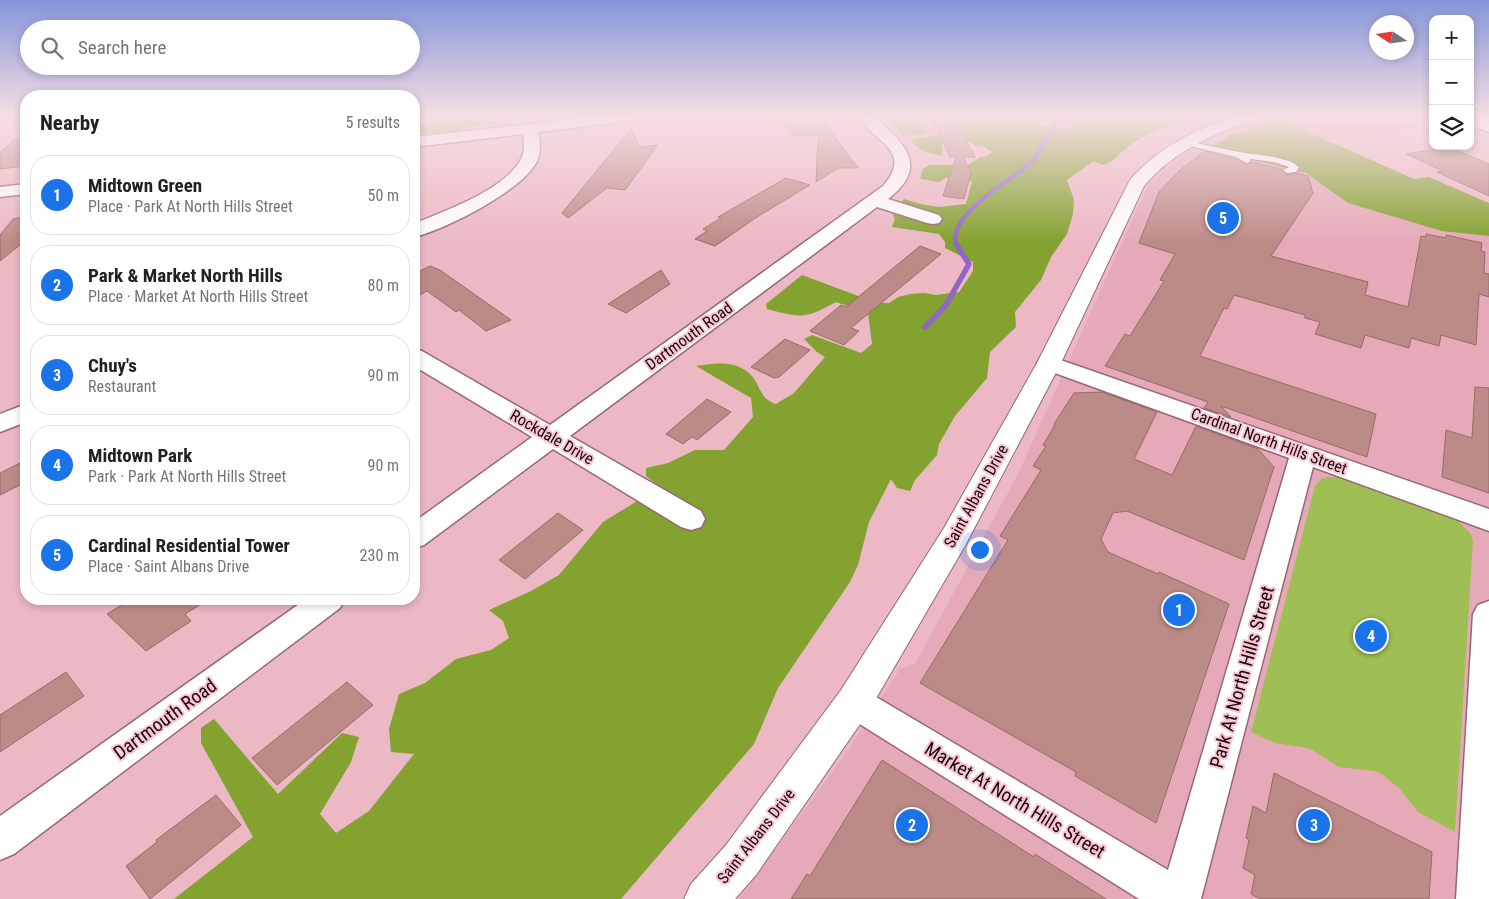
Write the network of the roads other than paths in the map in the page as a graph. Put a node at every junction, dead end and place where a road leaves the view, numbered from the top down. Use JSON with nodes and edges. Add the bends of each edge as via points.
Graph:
{"nodes":[{"id":1,"x":530,"y":159,"type":"edge"},
{"id":2,"x":903,"y":159,"type":"edge"},
{"id":3,"x":1159,"y":159,"type":"edge"},
{"id":4,"x":1269,"y":159,"type":"edge"},
{"id":5,"x":1287,"y":170,"type":"dead end"},
{"id":6,"x":20,"y":190,"type":"edge"},
{"id":7,"x":0,"y":192,"type":"edge"},
{"id":8,"x":875,"y":201,"type":"junction"},
{"id":9,"x":933,"y":219,"type":"dead end"},
{"id":10,"x":420,"y":228,"type":"edge"},
{"id":11,"x":420,"y":360,"type":"edge"},
{"id":12,"x":1048,"y":363,"type":"junction"},
{"id":13,"x":20,"y":415,"type":"edge"},
{"id":14,"x":0,"y":424,"type":"edge"},
{"id":15,"x":551,"y":437,"type":"junction"},
{"id":16,"x":1304,"y":454,"type":"junction"},
{"id":17,"x":690,"y":518,"type":"dead end"},
{"id":18,"x":1489,"y":520,"type":"edge"},
{"id":19,"x":420,"y":533,"type":"edge"},
{"id":20,"x":322,"y":605,"type":"edge"},
{"id":21,"x":1489,"y":614,"type":"edge"},
{"id":22,"x":854,"y":702,"type":"junction"},
{"id":23,"x":0,"y":840,"type":"edge"},
{"id":24,"x":706,"y":899,"type":"edge"},
{"id":25,"x":1178,"y":899,"type":"edge"},
{"id":26,"x":1478,"y":899,"type":"edge"}],
"edges":[{"from":1,"to":10,"type":"street","via":[[508,183],[492,194]]},
{"from":2,"to":8,"type":"street","name":"Dartmouth Road","via":[[898,182]]},
{"from":3,"to":12,"type":"street","name":"Saint Albans Drive","via":[[1136,184]]},
{"from":4,"to":5,"type":"lane","via":[[1295,167]]},
{"from":6,"to":7,"type":"street"},
{"from":8,"to":9,"type":"street"},
{"from":8,"to":15,"type":"street","name":"Dartmouth Road"},
{"from":11,"to":15,"type":"street","name":"Rockdale Drive"},
{"from":12,"to":16,"type":"street","name":"Cardinal North Hills Street"},
{"from":12,"to":22,"type":"street","name":"Saint Albans Drive","via":[[955,536]]},
{"from":13,"to":14,"type":"street"},
{"from":15,"to":17,"type":"street","name":"Rockdale Drive"},
{"from":15,"to":19,"type":"street","name":"Dartmouth Road"},
{"from":16,"to":18,"type":"street","name":"Cardinal North Hills Street"},
{"from":16,"to":25,"type":"street","name":"Park At North Hills Street"},
{"from":20,"to":23,"type":"street","name":"Dartmouth Road"},
{"from":21,"to":26,"type":"street"},
{"from":22,"to":24,"type":"street","name":"Saint Albans Drive","via":[[741,860]]},
{"from":22,"to":25,"type":"street","name":"Market At North Hills Street"}]}
